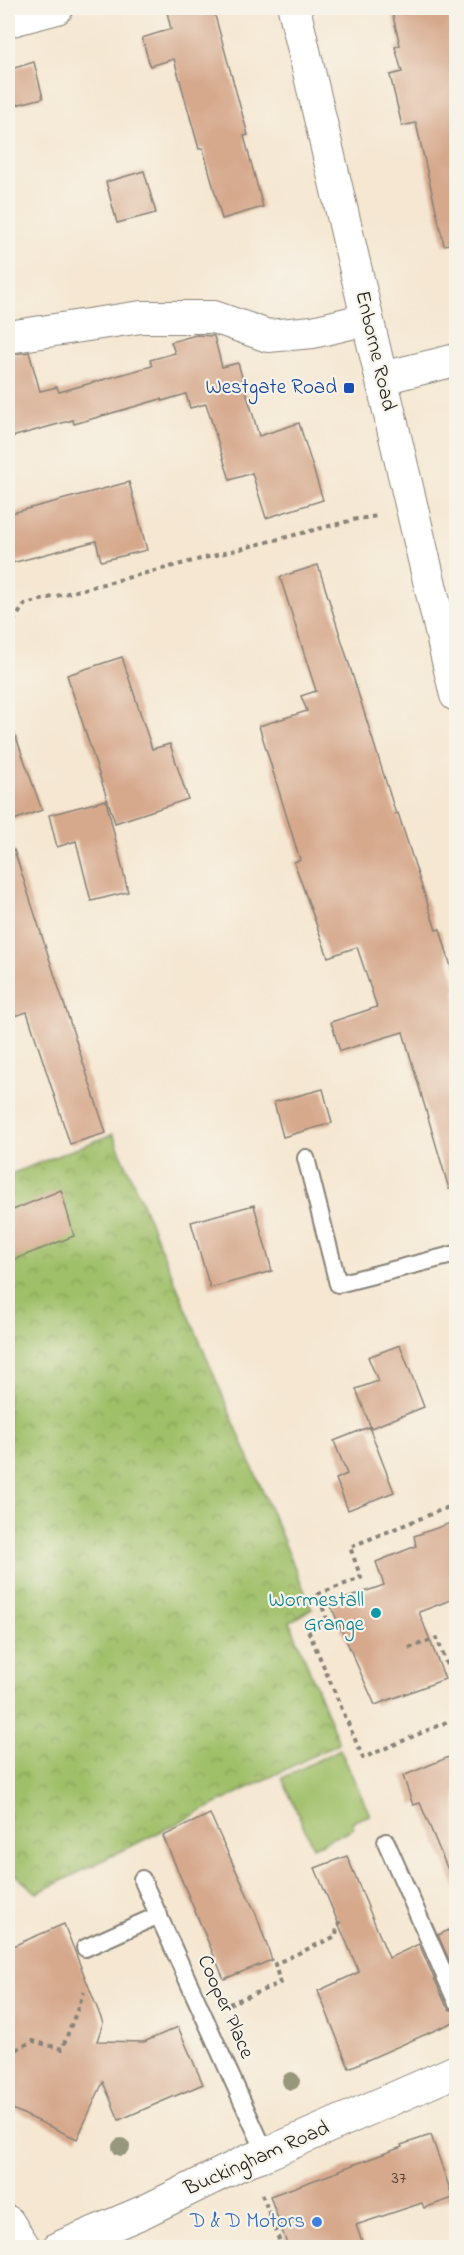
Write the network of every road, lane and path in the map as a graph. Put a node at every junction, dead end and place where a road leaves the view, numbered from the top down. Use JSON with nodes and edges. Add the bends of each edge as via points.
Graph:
{"nodes":[{"id":1,"x":57,"y":8,"type":"edge"},
{"id":2,"x":294,"y":8,"type":"edge"},
{"id":3,"x":8,"y":21,"type":"edge"},
{"id":4,"x":367,"y":319,"type":"junction"},
{"id":5,"x":8,"y":338,"type":"edge"},
{"id":6,"x":456,"y":360,"type":"edge"},
{"id":7,"x":382,"y":378,"type":"junction"},
{"id":8,"x":413,"y":511,"type":"junction"},
{"id":9,"x":8,"y":629,"type":"edge"},
{"id":10,"x":456,"y":695,"type":"edge"},
{"id":11,"x":306,"y":1158,"type":"dead end"},
{"id":12,"x":456,"y":1254,"type":"edge"},
{"id":13,"x":456,"y":1504,"type":"edge"},
{"id":14,"x":409,"y":1648,"type":"dead end"},
{"id":15,"x":456,"y":1690,"type":"edge"},
{"id":16,"x":456,"y":1718,"type":"edge"},
{"id":17,"x":386,"y":1842,"type":"dead end"},
{"id":18,"x":142,"y":1879,"type":"dead end"},
{"id":19,"x":159,"y":1915,"type":"junction"},
{"id":20,"x":341,"y":1922,"type":"dead end"},
{"id":21,"x":85,"y":1948,"type":"dead end"},
{"id":22,"x":84,"y":1992,"type":"dead end"},
{"id":23,"x":456,"y":2001,"type":"edge"},
{"id":24,"x":203,"y":2014,"type":"junction"},
{"id":25,"x":8,"y":2054,"type":"edge"},
{"id":26,"x":456,"y":2070,"type":"edge"},
{"id":27,"x":258,"y":2157,"type":"junction"},
{"id":28,"x":8,"y":2222,"type":"edge"},
{"id":29,"x":25,"y":2247,"type":"edge"},
{"id":30,"x":58,"y":2247,"type":"edge"},
{"id":31,"x":282,"y":2247,"type":"edge"}],
"edges":[{"from":1,"to":3,"type":"street"},
{"from":2,"to":4,"type":"street","name":"Enborne Road"},
{"from":4,"to":5,"type":"street","via":[[313,332],[268,336],[214,317],[141,317]]},
{"from":4,"to":7,"type":"street","name":"Enborne Road"},
{"from":6,"to":7,"type":"street"},
{"from":7,"to":8,"type":"street","name":"Enborne Road"},
{"from":8,"to":9,"type":"path","via":[[357,519],[25,604]]},
{"from":8,"to":10,"type":"street","name":"Enborne Road"},
{"from":11,"to":12,"type":"lane","via":[[338,1284]]},
{"from":13,"to":16,"type":"path","via":[[350,1547],[361,1578],[318,1594],[327,1620],[308,1630],[363,1758]]},
{"from":14,"to":15,"type":"path","via":[[437,1638]]},
{"from":17,"to":23,"type":"lane"},
{"from":18,"to":19,"type":"lane","name":"Cooper Place"},
{"from":19,"to":21,"type":"lane"},
{"from":19,"to":24,"type":"lane","name":"Cooper Place"},
{"from":20,"to":24,"type":"path","via":[[336,1936],[275,1964],[280,1983]]},
{"from":22,"to":25,"type":"path","via":[[62,2049],[33,2042]]},
{"from":24,"to":27,"type":"lane","name":"Cooper Place"},
{"from":26,"to":27,"type":"street","name":"Buckingham Road"},
{"from":27,"to":30,"type":"street","name":"Buckingham Road"},
{"from":27,"to":31,"type":"path"},
{"from":28,"to":29,"type":"street"}]}
